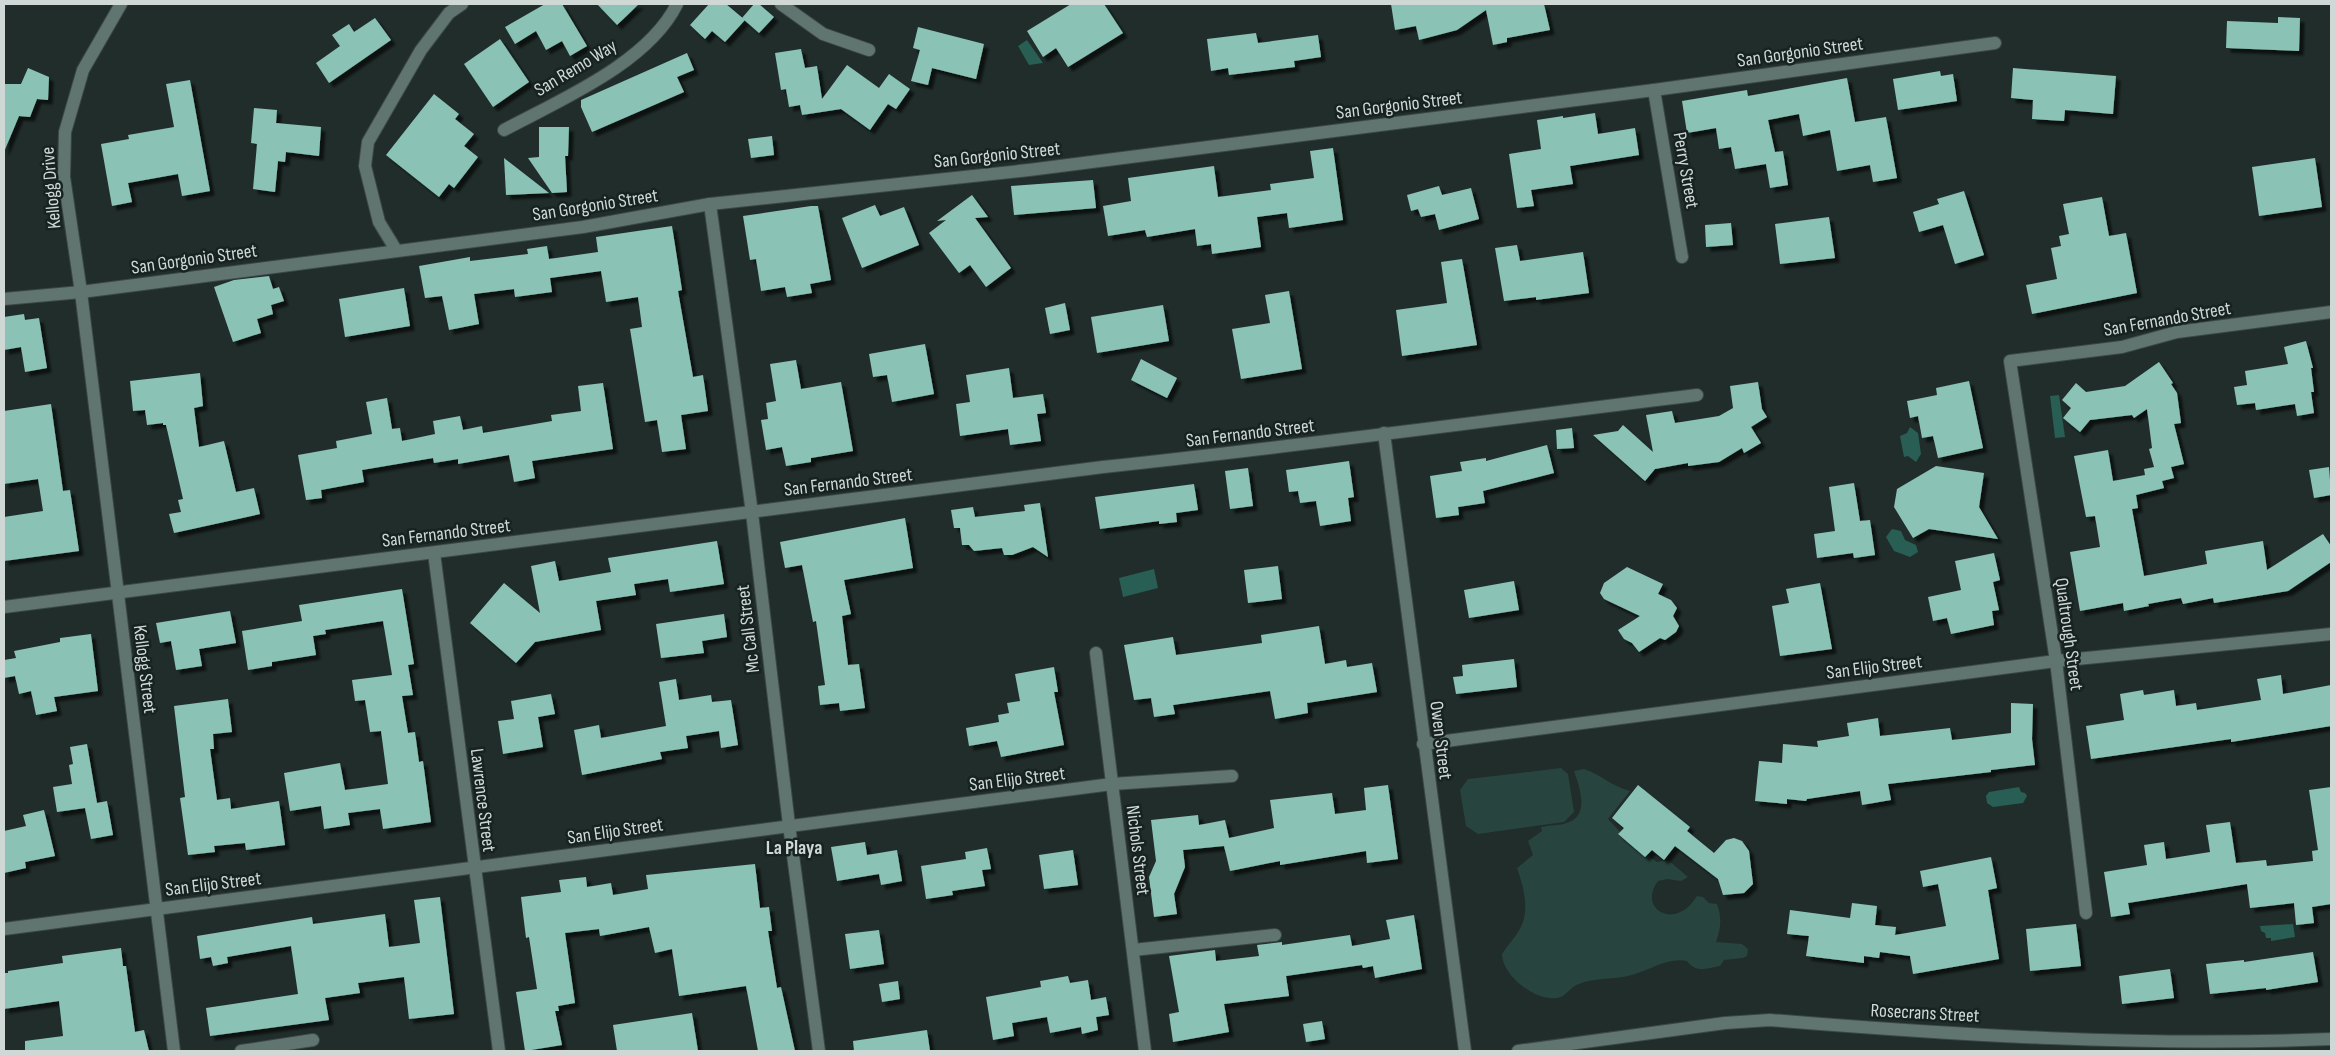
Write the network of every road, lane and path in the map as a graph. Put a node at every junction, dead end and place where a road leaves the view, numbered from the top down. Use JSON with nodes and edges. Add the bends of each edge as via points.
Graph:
{"nodes":[{"id":1,"x":121,"y":4,"type":"edge"},
{"id":2,"x":462,"y":4,"type":"edge"},
{"id":3,"x":677,"y":4,"type":"edge"},
{"id":4,"x":781,"y":4,"type":"edge"},
{"id":5,"x":1995,"y":43,"type":"dead end"},
{"id":6,"x":869,"y":50,"type":"dead end"},
{"id":7,"x":1654,"y":90,"type":"junction"},
{"id":8,"x":504,"y":130,"type":"dead end"},
{"id":9,"x":710,"y":204,"type":"junction"},
{"id":10,"x":396,"y":250,"type":"junction"},
{"id":11,"x":1682,"y":257,"type":"dead end"},
{"id":12,"x":81,"y":292,"type":"junction"},
{"id":13,"x":4,"y":299,"type":"edge"},
{"id":14,"x":2331,"y":312,"type":"edge"},
{"id":15,"x":2010,"y":361,"type":"joint"},
{"id":16,"x":1697,"y":395,"type":"dead end"},
{"id":17,"x":1384,"y":433,"type":"junction"},
{"id":18,"x":752,"y":513,"type":"junction"},
{"id":19,"x":434,"y":552,"type":"junction"},
{"id":20,"x":118,"y":592,"type":"junction"},
{"id":21,"x":4,"y":607,"type":"edge"},
{"id":22,"x":2331,"y":634,"type":"edge"},
{"id":23,"x":1096,"y":653,"type":"dead end"},
{"id":24,"x":2056,"y":661,"type":"junction"},
{"id":25,"x":1423,"y":744,"type":"junction"},
{"id":26,"x":1232,"y":776,"type":"dead end"},
{"id":27,"x":1112,"y":784,"type":"junction"},
{"id":28,"x":789,"y":825,"type":"junction"},
{"id":29,"x":474,"y":868,"type":"junction"},
{"id":30,"x":158,"y":909,"type":"junction"},
{"id":31,"x":2086,"y":913,"type":"dead end"},
{"id":32,"x":4,"y":929,"type":"edge"},
{"id":33,"x":1275,"y":935,"type":"dead end"},
{"id":34,"x":1133,"y":950,"type":"junction"},
{"id":35,"x":2331,"y":1039,"type":"edge"},
{"id":36,"x":313,"y":1040,"type":"dead end"},
{"id":37,"x":2115,"y":1046,"type":"edge"},
{"id":38,"x":174,"y":1051,"type":"edge"},
{"id":39,"x":241,"y":1051,"type":"edge"},
{"id":40,"x":499,"y":1051,"type":"edge"},
{"id":41,"x":819,"y":1051,"type":"edge"},
{"id":42,"x":1145,"y":1051,"type":"edge"},
{"id":43,"x":1465,"y":1051,"type":"edge"},
{"id":44,"x":1518,"y":1051,"type":"edge"}],
"edges":[{"from":1,"to":12,"type":"street","name":"Kellogg Drive","via":[[83,70],[65,132],[64,177]]},
{"from":2,"to":10,"type":"street","via":[[449,13],[421,50],[368,142],[365,166],[379,222]]},
{"from":3,"to":8,"type":"street","name":"San Remo Way","via":[[647,43],[613,71]]},
{"from":4,"to":6,"type":"street","via":[[823,34]]},
{"from":5,"to":7,"type":"street","name":"San Gorgonio Street"},
{"from":7,"to":9,"type":"street","name":"San Gorgonio Street","via":[[1029,170]]},
{"from":7,"to":11,"type":"street","name":"Perry Street"},
{"from":9,"to":10,"type":"street","name":"San Gorgonio Street","via":[[583,227]]},
{"from":9,"to":18,"type":"street","name":"Mc Call Street"},
{"from":10,"to":12,"type":"street","name":"San Gorgonio Street"},
{"from":12,"to":13,"type":"street","name":"San Gorgonio Street"},
{"from":12,"to":20,"type":"street","name":"Kellogg Street"},
{"from":14,"to":15,"type":"street","name":"San Fernando Street","via":[[2176,332],[2122,347]]},
{"from":15,"to":24,"type":"street","name":"Qualtrough Street"},
{"from":16,"to":17,"type":"street","name":"San Fernando Street"},
{"from":17,"to":18,"type":"street","name":"San Fernando Street"},
{"from":17,"to":25,"type":"street","name":"Owen Street"},
{"from":18,"to":19,"type":"street","name":"San Fernando Street"},
{"from":18,"to":28,"type":"street","name":"Mc Call Street"},
{"from":19,"to":20,"type":"street","name":"San Fernando Street"},
{"from":19,"to":29,"type":"street","name":"Lawrence Street"},
{"from":20,"to":21,"type":"street","name":"San Fernando Street"},
{"from":20,"to":30,"type":"street","name":"Kellogg Street"},
{"from":22,"to":24,"type":"street","name":"San Elijo Street"},
{"from":23,"to":27,"type":"street","name":"Nichols Street"},
{"from":24,"to":25,"type":"street","name":"San Elijo Street"},
{"from":24,"to":31,"type":"street","name":"Qualtrough Street"},
{"from":25,"to":43,"type":"street","name":"Owen Street"},
{"from":26,"to":27,"type":"street","name":"San Elijo Street"},
{"from":27,"to":28,"type":"street","name":"San Elijo Street"},
{"from":27,"to":34,"type":"street","name":"Nichols Street"},
{"from":28,"to":29,"type":"street","name":"San Elijo Street"},
{"from":28,"to":41,"type":"street","name":"Mc Call Street"},
{"from":29,"to":30,"type":"street","name":"San Elijo Street"},
{"from":29,"to":40,"type":"street","name":"Lawrence Street"},
{"from":30,"to":32,"type":"street","name":"San Elijo Street"},
{"from":30,"to":38,"type":"street","name":"Kellogg Street"},
{"from":33,"to":34,"type":"street"},
{"from":34,"to":42,"type":"street","name":"Nichols Street"},
{"from":35,"to":37,"type":"street","name":"Rosecrans Street"},
{"from":36,"to":39,"type":"street"},
{"from":37,"to":44,"type":"street","name":"Rosecrans Street","via":[[1770,1020]]}]}
